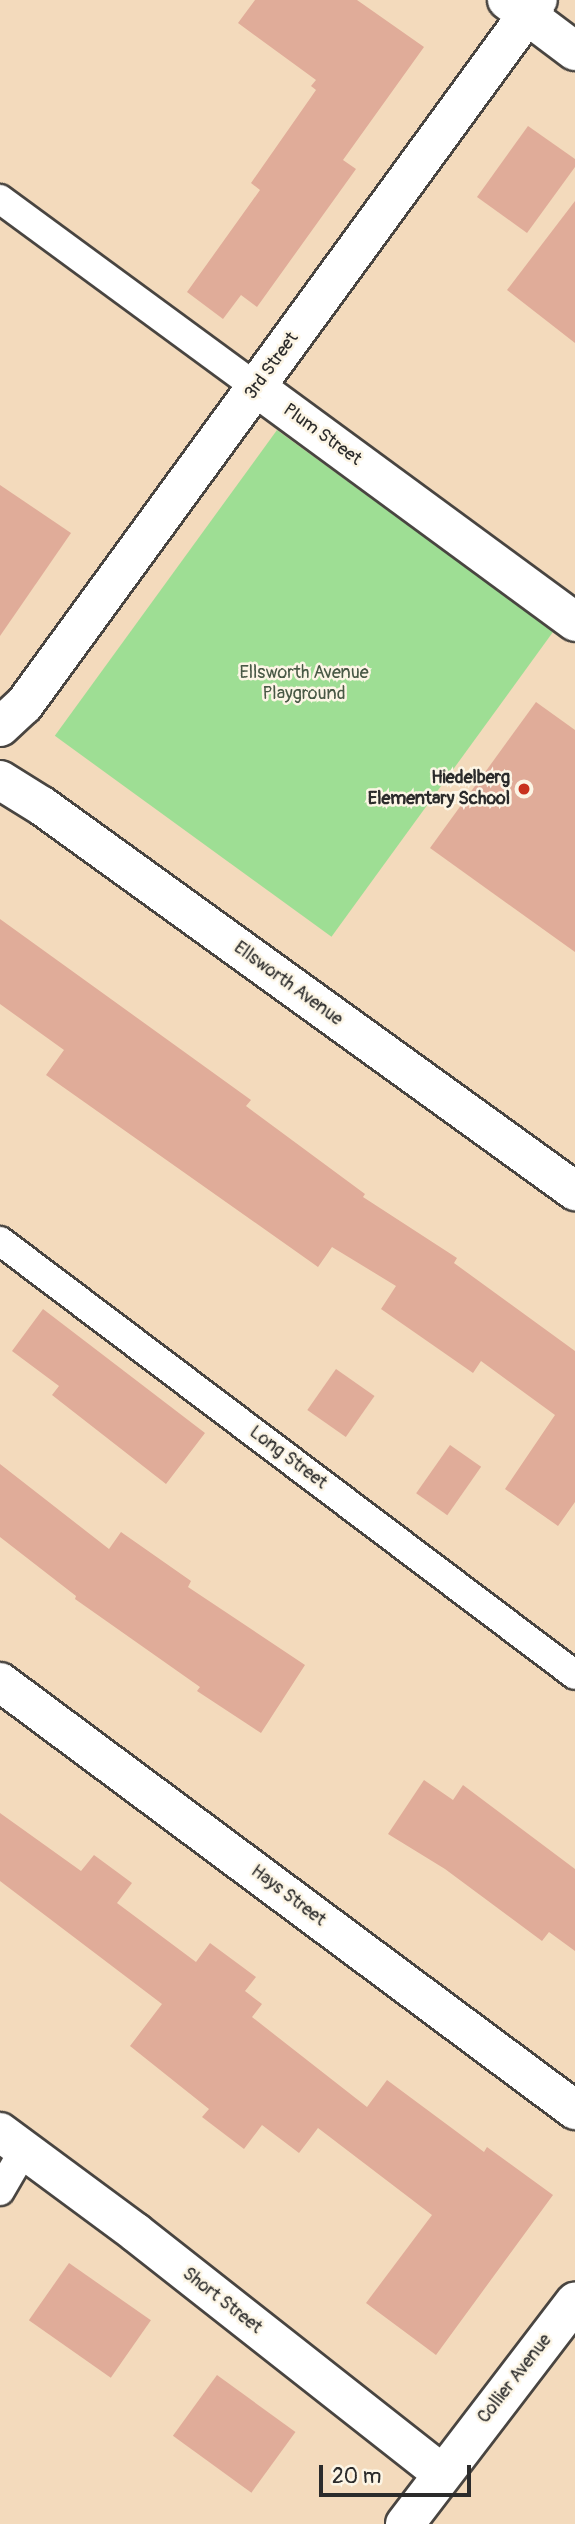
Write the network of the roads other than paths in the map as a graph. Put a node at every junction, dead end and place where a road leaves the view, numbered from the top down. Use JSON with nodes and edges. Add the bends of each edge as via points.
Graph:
{"nodes":[{"id":1,"x":525,"y":5,"type":"edge"},
{"id":2,"x":575,"y":51,"type":"edge"},
{"id":3,"x":0,"y":199,"type":"edge"},
{"id":4,"x":257,"y":388,"type":"junction"},
{"id":5,"x":575,"y":622,"type":"edge"},
{"id":6,"x":0,"y":727,"type":"edge"},
{"id":7,"x":0,"y":780,"type":"edge"},
{"id":8,"x":575,"y":1191,"type":"edge"},
{"id":9,"x":0,"y":1241,"type":"edge"},
{"id":10,"x":575,"y":1675,"type":"edge"},
{"id":11,"x":0,"y":1682,"type":"edge"},
{"id":12,"x":575,"y":2110,"type":"edge"},
{"id":13,"x":12,"y":2141,"type":"edge"},
{"id":14,"x":0,"y":2191,"type":"edge"},
{"id":15,"x":575,"y":2302,"type":"edge"},
{"id":16,"x":442,"y":2474,"type":"junction"},
{"id":17,"x":405,"y":2524,"type":"edge"}],
"edges":[{"from":1,"to":2,"type":"street"},
{"from":1,"to":4,"type":"street","name":"3rd Street"},
{"from":3,"to":4,"type":"lane","name":"Plum Street"},
{"from":4,"to":5,"type":"street","name":"Plum Street"},
{"from":4,"to":6,"type":"street","name":"3rd Street","via":[[24,705]]},
{"from":7,"to":8,"type":"street","name":"Ellsworth Avenue"},
{"from":9,"to":10,"type":"lane","name":"Long Street"},
{"from":11,"to":12,"type":"street","name":"Hays Street"},
{"from":13,"to":14,"type":"lane"},
{"from":13,"to":16,"type":"street","name":"Short Street"},
{"from":15,"to":16,"type":"street","name":"Collier Avenue"},
{"from":16,"to":17,"type":"street","name":"Collier Avenue"}]}
